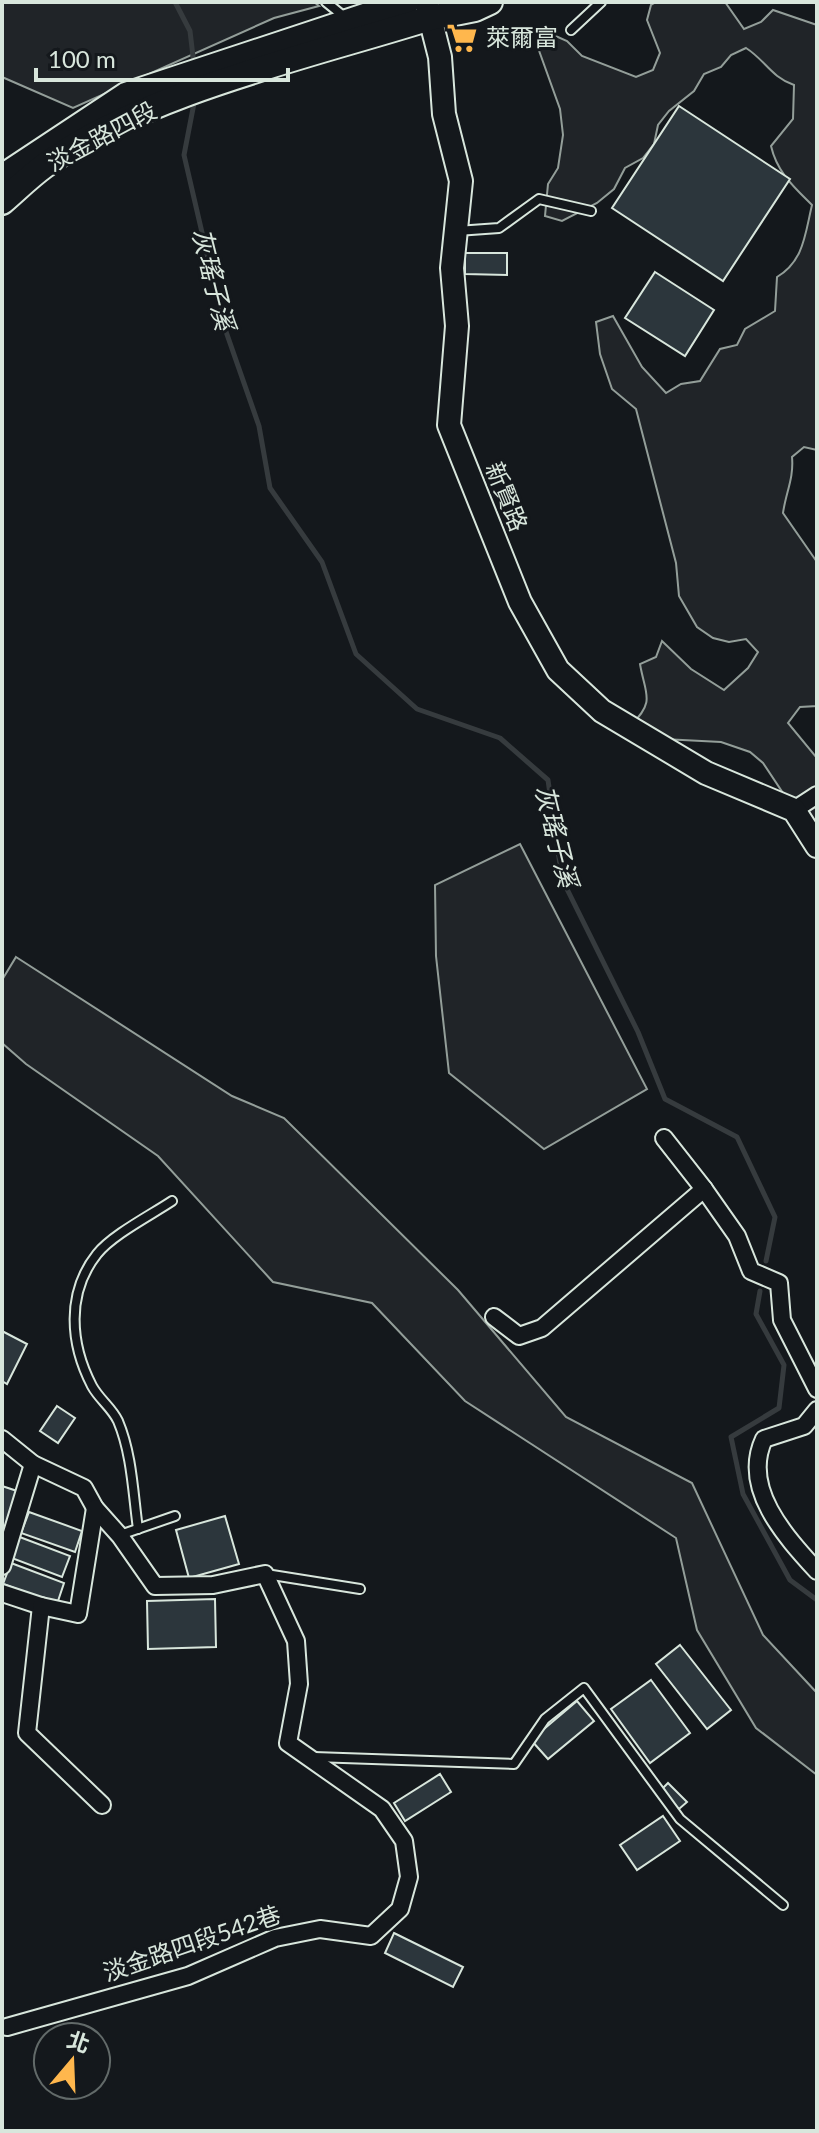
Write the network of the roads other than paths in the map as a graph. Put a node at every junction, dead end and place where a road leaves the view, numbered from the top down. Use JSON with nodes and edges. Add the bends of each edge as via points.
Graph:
{"nodes":[{"id":1,"x":326,"y":2,"type":"edge"},
{"id":2,"x":407,"y":2,"type":"edge"},
{"id":3,"x":490,"y":2,"type":"edge"},
{"id":4,"x":601,"y":2,"type":"edge"},
{"id":5,"x":428,"y":10,"type":"edge"},
{"id":6,"x":352,"y":30,"type":"junction"},
{"id":7,"x":571,"y":30,"type":"dead end"},
{"id":8,"x":169,"y":91,"type":"junction"},
{"id":9,"x":2,"y":177,"type":"edge"},
{"id":10,"x":2,"y":202,"type":"edge"},
{"id":11,"x":591,"y":211,"type":"dead end"},
{"id":12,"x":456,"y":231,"type":"junction"},
{"id":13,"x":817,"y":795,"type":"edge"},
{"id":14,"x":794,"y":810,"type":"junction"},
{"id":15,"x":817,"y":846,"type":"edge"},
{"id":16,"x":664,"y":1138,"type":"dead end"},
{"id":17,"x":704,"y":1189,"type":"junction"},
{"id":18,"x":172,"y":1201,"type":"dead end"},
{"id":19,"x":494,"y":1317,"type":"dead end"},
{"id":20,"x":817,"y":1389,"type":"edge"},
{"id":21,"x":817,"y":1410,"type":"edge"},
{"id":22,"x":2,"y":1439,"type":"edge"},
{"id":23,"x":33,"y":1464,"type":"junction"},
{"id":24,"x":95,"y":1508,"type":"junction"},
{"id":25,"x":175,"y":1516,"type":"dead end"},
{"id":26,"x":138,"y":1529,"type":"junction"},
{"id":27,"x":120,"y":1536,"type":"junction"},
{"id":28,"x":2,"y":1566,"type":"edge"},
{"id":29,"x":817,"y":1571,"type":"edge"},
{"id":30,"x":265,"y":1574,"type":"junction"},
{"id":31,"x":360,"y":1589,"type":"dead end"},
{"id":32,"x":2,"y":1593,"type":"edge"},
{"id":33,"x":41,"y":1606,"type":"junction"},
{"id":34,"x":306,"y":1756,"type":"junction"},
{"id":35,"x":102,"y":1805,"type":"dead end"},
{"id":36,"x":783,"y":1905,"type":"dead end"},
{"id":37,"x":7,"y":2027,"type":"dead end"}],
"edges":[{"from":1,"to":6,"type":"lane"},
{"from":2,"to":6,"type":"main road"},
{"from":3,"to":5,"type":"main road","via":[[475,9]]},
{"from":4,"to":7,"type":"lane"},
{"from":5,"to":6,"type":"main road"},
{"from":5,"to":12,"type":"street","name":"新賢路","via":[[461,181]]},
{"from":6,"to":8,"type":"main road"},
{"from":8,"to":9,"type":"main road","name":"淡金路四段","via":[[126,95]]},
{"from":8,"to":10,"type":"main road","name":"淡金路四段","via":[[46,165]]},
{"from":11,"to":12,"type":"lane","via":[[539,199],[499,228]]},
{"from":12,"to":14,"type":"street","name":"新賢路","via":[[452,268],[457,326],[449,425],[520,602],[558,670],[602,711],[706,773]]},
{"from":13,"to":14,"type":"street"},
{"from":14,"to":15,"type":"street"},
{"from":16,"to":17,"type":"street"},
{"from":17,"to":19,"type":"street","via":[[542,1328],[519,1336]]},
{"from":17,"to":20,"type":"street","via":[[737,1236],[751,1271],[779,1283],[782,1320]]},
{"from":18,"to":26,"type":"lane","via":[[98,1252],[80,1281],[74,1311],[75,1340],[93,1388],[116,1417],[127,1448]]},
{"from":21,"to":29,"type":"street","via":[[804,1426],[764,1439],[755,1459],[760,1489],[788,1538]]},
{"from":22,"to":23,"type":"street"},
{"from":23,"to":24,"type":"street","via":[[84,1488]]},
{"from":23,"to":28,"type":"street"},
{"from":24,"to":27,"type":"street"},
{"from":24,"to":33,"type":"street","via":[[78,1614]]},
{"from":25,"to":26,"type":"lane"},
{"from":26,"to":27,"type":"lane"},
{"from":27,"to":30,"type":"street","via":[[155,1586],[213,1585]]},
{"from":30,"to":31,"type":"lane"},
{"from":30,"to":34,"type":"street","name":"淡金路四段542巷","via":[[296,1641],[299,1684],[288,1743]]},
{"from":32,"to":33,"type":"street"},
{"from":33,"to":35,"type":"street","via":[[27,1733]]},
{"from":34,"to":36,"type":"lane","via":[[514,1764],[545,1719],[584,1688],[680,1819]]},
{"from":34,"to":37,"type":"street","name":"淡金路四段542巷","via":[[382,1809],[404,1841],[409,1877],[400,1909],[381,1927],[371,1936],[320,1929],[275,1938],[188,1976]]}]}
